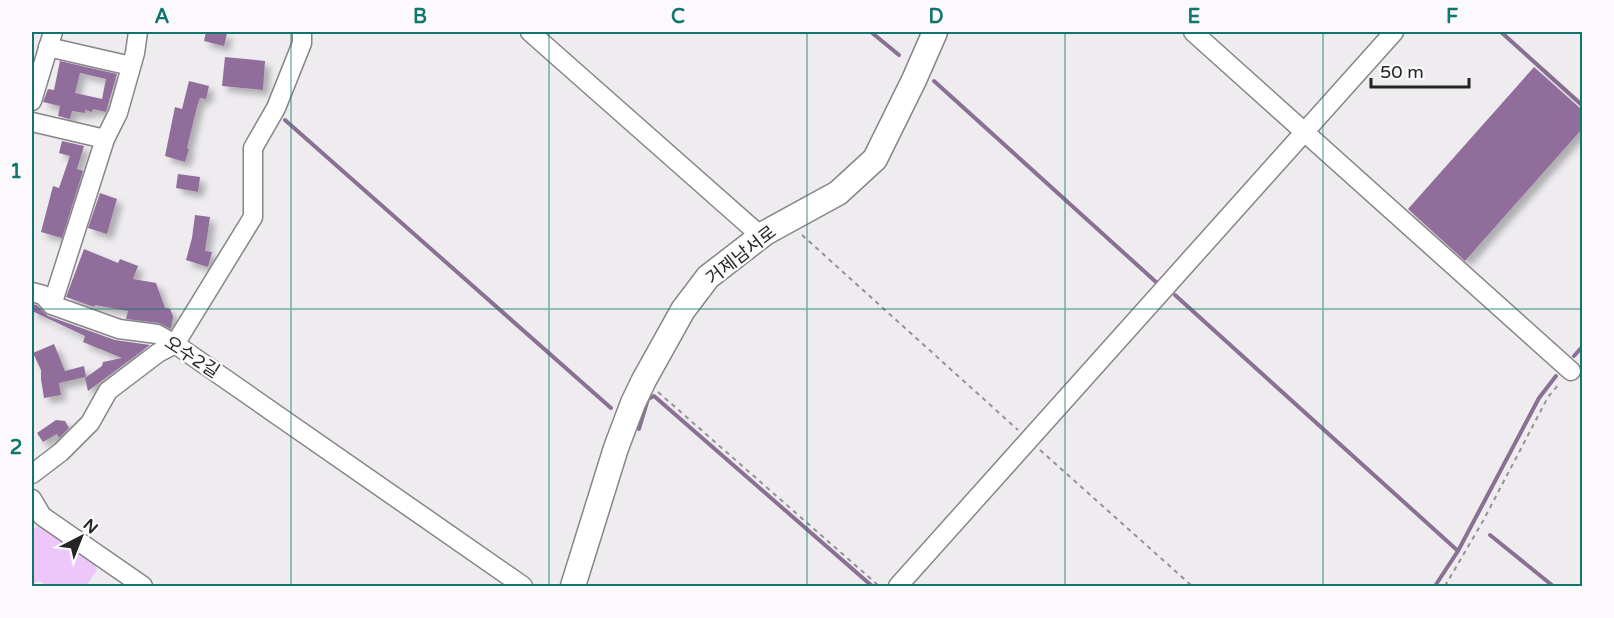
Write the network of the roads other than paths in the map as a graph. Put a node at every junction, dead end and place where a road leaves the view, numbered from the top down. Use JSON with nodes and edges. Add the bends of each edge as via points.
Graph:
{"nodes":[{"id":1,"x":138,"y":32,"type":"edge"},
{"id":2,"x":302,"y":32,"type":"edge"},
{"id":3,"x":530,"y":32,"type":"edge"},
{"id":4,"x":935,"y":32,"type":"edge"},
{"id":5,"x":1193,"y":32,"type":"edge"},
{"id":6,"x":1394,"y":32,"type":"edge"},
{"id":7,"x":45,"y":44,"type":"edge"},
{"id":8,"x":131,"y":66,"type":"junction"},
{"id":9,"x":32,"y":101,"type":"edge"},
{"id":10,"x":32,"y":122,"type":"edge"},
{"id":11,"x":1304,"y":130,"type":"junction"},
{"id":12,"x":105,"y":139,"type":"junction"},
{"id":13,"x":761,"y":236,"type":"junction"},
{"id":14,"x":32,"y":292,"type":"edge"},
{"id":15,"x":52,"y":305,"type":"junction"},
{"id":16,"x":175,"y":344,"type":"junction"},
{"id":17,"x":1571,"y":371,"type":"road end"},
{"id":18,"x":32,"y":474,"type":"edge"},
{"id":19,"x":32,"y":499,"type":"edge"},
{"id":20,"x":143,"y":586,"type":"edge"},
{"id":21,"x":523,"y":586,"type":"edge"},
{"id":22,"x":573,"y":586,"type":"edge"},
{"id":23,"x":898,"y":586,"type":"edge"}],
"edges":[{"from":1,"to":8,"type":"street"},
{"from":2,"to":16,"type":"street","via":[[302,43],[276,108],[252,148],[253,217]]},
{"from":3,"to":13,"type":"street"},
{"from":4,"to":13,"type":"main road","name":"거제남서로","via":[[875,159],[838,193]]},
{"from":5,"to":11,"type":"street"},
{"from":6,"to":11,"type":"street"},
{"from":7,"to":8,"type":"street"},
{"from":7,"to":9,"type":"street"},
{"from":8,"to":12,"type":"street","via":[[118,113]]},
{"from":10,"to":12,"type":"street"},
{"from":11,"to":17,"type":"street"},
{"from":11,"to":23,"type":"street"},
{"from":12,"to":15,"type":"street"},
{"from":13,"to":22,"type":"main road","name":"거제남서로","via":[[708,277],[683,310],[644,380],[619,439]]},
{"from":14,"to":15,"type":"street","name":"오수2길","via":[[43,295]]},
{"from":15,"to":16,"type":"street","name":"오수2길","via":[[119,329],[157,334]]},
{"from":16,"to":18,"type":"street","via":[[108,391],[90,423]]},
{"from":16,"to":21,"type":"street","name":"오수2길"},
{"from":19,"to":20,"type":"street","via":[[42,516]]}]}
